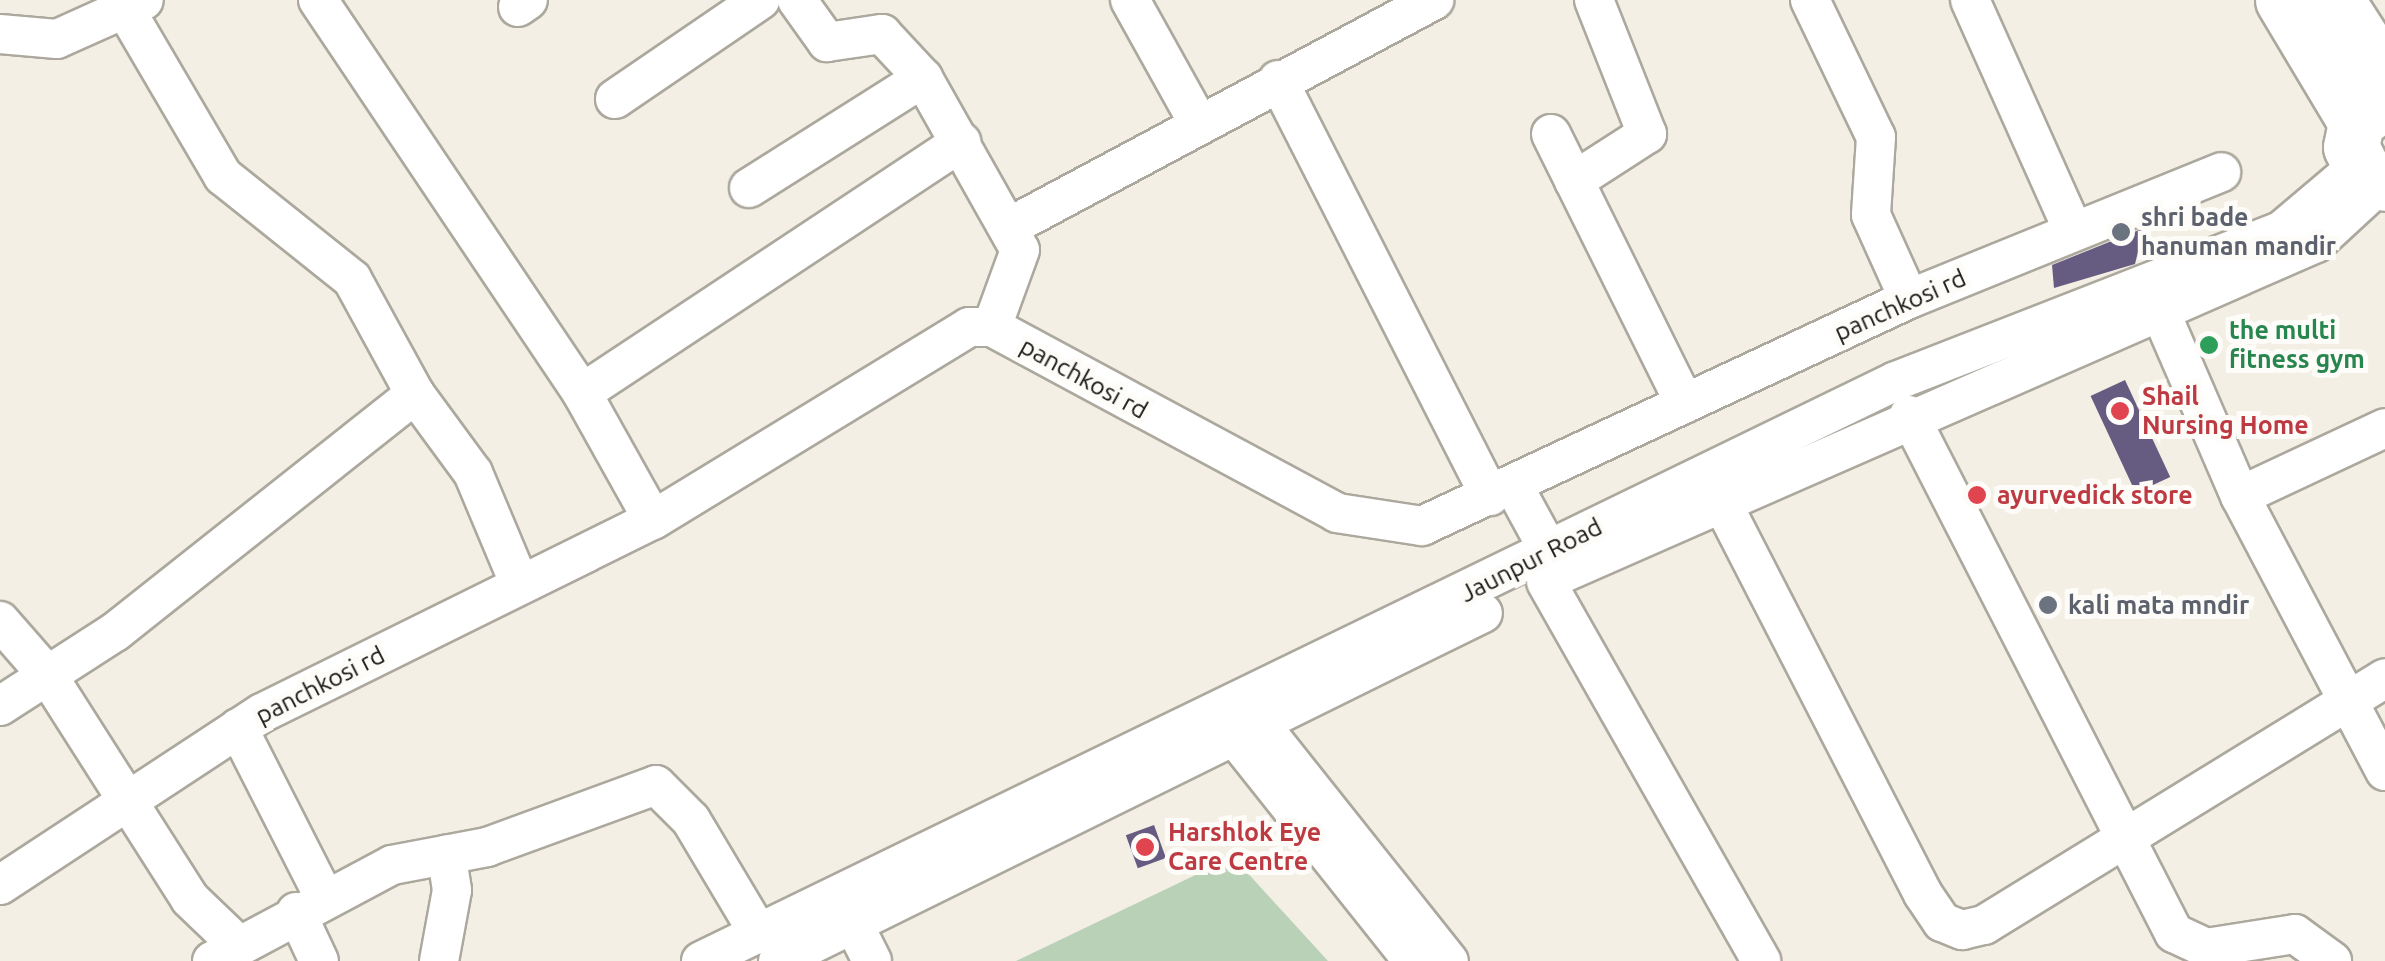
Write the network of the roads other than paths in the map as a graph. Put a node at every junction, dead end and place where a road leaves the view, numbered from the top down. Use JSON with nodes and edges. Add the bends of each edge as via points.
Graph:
{"nodes":[{"id":1,"x":318,"y":0,"type":"edge"},
{"id":2,"x":760,"y":0,"type":"edge"},
{"id":3,"x":797,"y":0,"type":"edge"},
{"id":4,"x":1130,"y":0,"type":"edge"},
{"id":5,"x":1435,"y":0,"type":"edge"},
{"id":6,"x":1594,"y":0,"type":"edge"},
{"id":7,"x":1810,"y":0,"type":"edge"},
{"id":8,"x":1970,"y":0,"type":"edge"},
{"id":9,"x":2283,"y":0,"type":"edge"},
{"id":10,"x":2336,"y":0,"type":"edge"},
{"id":11,"x":136,"y":7,"type":"edge"},
{"id":12,"x":0,"y":34,"type":"edge"},
{"id":13,"x":2385,"y":76,"type":"edge"},
{"id":14,"x":923,"y":78,"type":"junction"},
{"id":15,"x":1278,"y":80,"type":"junction"},
{"id":16,"x":615,"y":99,"type":"dead end"},
{"id":17,"x":1200,"y":124,"type":"junction"},
{"id":18,"x":1551,"y":134,"type":"dead end"},
{"id":19,"x":961,"y":142,"type":"junction"},
{"id":20,"x":2373,"y":151,"type":"edge"},
{"id":21,"x":2221,"y":172,"type":"dead end"},
{"id":22,"x":1574,"y":181,"type":"junction"},
{"id":23,"x":749,"y":188,"type":"dead end"},
{"id":24,"x":1011,"y":226,"type":"junction"},
{"id":25,"x":2073,"y":230,"type":"junction"},
{"id":26,"x":2154,"y":298,"type":"junction"},
{"id":27,"x":1909,"y":299,"type":"junction"},
{"id":28,"x":992,"y":327,"type":"junction"},
{"id":29,"x":582,"y":393,"type":"junction"},
{"id":30,"x":415,"y":394,"type":"junction"},
{"id":31,"x":1685,"y":404,"type":"junction"},
{"id":32,"x":1909,"y":415,"type":"junction"},
{"id":33,"x":2385,"y":428,"type":"edge"},
{"id":34,"x":1501,"y":491,"type":"junction"},
{"id":35,"x":2240,"y":496,"type":"junction"},
{"id":36,"x":1720,"y":500,"type":"junction"},
{"id":37,"x":653,"y":520,"type":"junction"},
{"id":38,"x":1547,"y":566,"type":"junction"},
{"id":39,"x":520,"y":585,"type":"junction"},
{"id":40,"x":0,"y":621,"type":"edge"},
{"id":41,"x":48,"y":676,"type":"junction"},
{"id":42,"x":2385,"y":678,"type":"edge"},
{"id":43,"x":2346,"y":702,"type":"junction"},
{"id":44,"x":0,"y":706,"type":"edge"},
{"id":45,"x":1240,"y":722,"type":"junction"},
{"id":46,"x":238,"y":728,"type":"junction"},
{"id":47,"x":2385,"y":771,"type":"edge"},
{"id":48,"x":121,"y":800,"type":"junction"},
{"id":49,"x":2121,"y":833,"type":"junction"},
{"id":50,"x":446,"y":854,"type":"junction"},
{"id":51,"x":0,"y":884,"type":"edge"},
{"id":52,"x":310,"y":904,"type":"junction"},
{"id":53,"x":846,"y":910,"type":"junction"},
{"id":54,"x":768,"y":947,"type":"edge"},
{"id":55,"x":226,"y":953,"type":"edge"},
{"id":56,"x":319,"y":961,"type":"edge"},
{"id":57,"x":439,"y":961,"type":"edge"},
{"id":58,"x":701,"y":961,"type":"edge"},
{"id":59,"x":872,"y":961,"type":"edge"},
{"id":60,"x":1413,"y":961,"type":"edge"},
{"id":61,"x":1450,"y":961,"type":"edge"},
{"id":62,"x":1760,"y":961,"type":"edge"},
{"id":63,"x":2332,"y":961,"type":"edge"}],
"edges":[{"from":1,"to":29,"type":"street"},
{"from":2,"to":16,"type":"street"},
{"from":3,"to":14,"type":"street","via":[[826,42],[882,34]]},
{"from":4,"to":17,"type":"street"},
{"from":5,"to":15,"type":"street"},
{"from":6,"to":22,"type":"street","via":[[1647,134]]},
{"from":7,"to":27,"type":"street","via":[[1876,137],[1871,215]]},
{"from":8,"to":25,"type":"street"},
{"from":9,"to":20,"type":"highway"},
{"from":10,"to":13,"type":"highway"},
{"from":11,"to":12,"type":"street","via":[[56,39]]},
{"from":11,"to":30,"type":"street","via":[[223,176],[333,256]]},
{"from":14,"to":19,"type":"street"},
{"from":14,"to":23,"type":"street"},
{"from":15,"to":17,"type":"street"},
{"from":15,"to":34,"type":"street"},
{"from":17,"to":24,"type":"street"},
{"from":18,"to":22,"type":"street"},
{"from":19,"to":24,"type":"street"},
{"from":19,"to":29,"type":"street"},
{"from":20,"to":26,"type":"street","name":"Jaunpur Road","via":[[2316,243]]},
{"from":21,"to":25,"type":"street","name":"panchkosi rd"},
{"from":22,"to":31,"type":"street"},
{"from":24,"to":28,"type":"street","via":[[1018,272]]},
{"from":25,"to":27,"type":"street","name":"panchkosi rd"},
{"from":26,"to":32,"type":"street","name":"Jaunpur Road"},
{"from":26,"to":35,"type":"street"},
{"from":26,"to":38,"type":"street","name":"Jaunpur Road","via":[[1896,381]]},
{"from":27,"to":31,"type":"street","name":"panchkosi rd"},
{"from":28,"to":34,"type":"street","name":"panchkosi rd","via":[[1337,513],[1422,526]]},
{"from":28,"to":37,"type":"street","name":"panchkosi rd","via":[[945,339]]},
{"from":29,"to":37,"type":"street"},
{"from":30,"to":39,"type":"street","via":[[467,463]]},
{"from":30,"to":41,"type":"street","via":[[224,549]]},
{"from":31,"to":34,"type":"street","name":"panchkosi rd"},
{"from":32,"to":36,"type":"street","name":"Jaunpur Road"},
{"from":32,"to":49,"type":"street"},
{"from":33,"to":35,"type":"street"},
{"from":34,"to":38,"type":"street"},
{"from":35,"to":43,"type":"street"},
{"from":36,"to":38,"type":"street","name":"Jaunpur Road"},
{"from":36,"to":49,"type":"street","via":[[1942,922],[1984,926]]},
{"from":37,"to":39,"type":"street","name":"panchkosi rd"},
{"from":38,"to":45,"type":"street","name":"Jaunpur Road"},
{"from":38,"to":62,"type":"street"},
{"from":39,"to":46,"type":"street","name":"panchkosi rd"},
{"from":40,"to":41,"type":"street"},
{"from":41,"to":44,"type":"street"},
{"from":41,"to":48,"type":"street"},
{"from":42,"to":43,"type":"street"},
{"from":43,"to":47,"type":"street"},
{"from":43,"to":49,"type":"street"},
{"from":45,"to":53,"type":"street","name":"Jaunpur Road"},
{"from":45,"to":60,"type":"street"},
{"from":45,"to":61,"type":"street"},
{"from":46,"to":48,"type":"street","name":"panchkosi rd"},
{"from":46,"to":52,"type":"street"},
{"from":48,"to":51,"type":"street","name":"panchkosi rd"},
{"from":48,"to":55,"type":"street"},
{"from":49,"to":63,"type":"street","via":[[2164,919],[2189,946],[2295,934]]},
{"from":50,"to":52,"type":"street","via":[[392,865]]},
{"from":50,"to":54,"type":"street","via":[[656,786],[691,820]]},
{"from":50,"to":57,"type":"street","via":[[452,890]]},
{"from":52,"to":55,"type":"street"},
{"from":52,"to":56,"type":"street"},
{"from":53,"to":54,"type":"street","name":"Jaunpur Road"},
{"from":53,"to":59,"type":"street"},
{"from":54,"to":58,"type":"street","name":"Jaunpur Road"}]}
